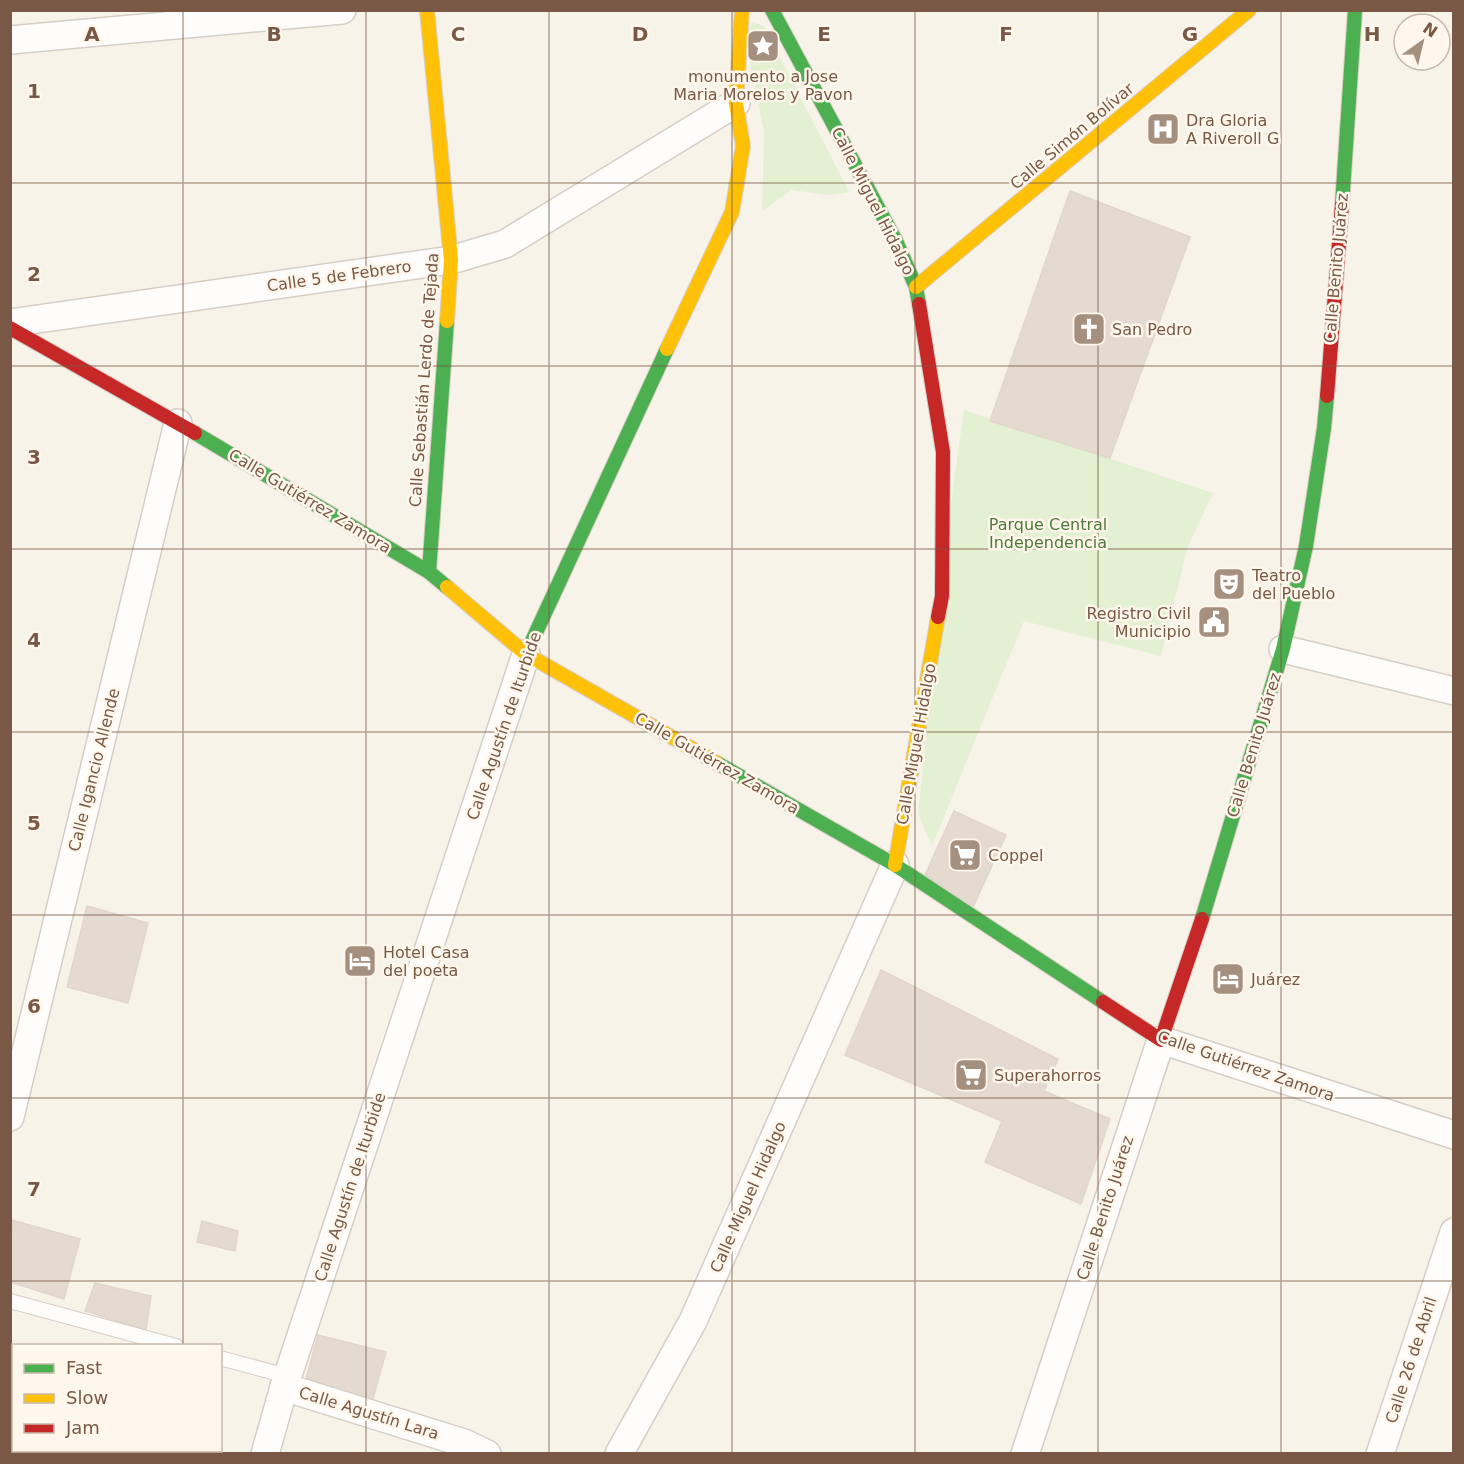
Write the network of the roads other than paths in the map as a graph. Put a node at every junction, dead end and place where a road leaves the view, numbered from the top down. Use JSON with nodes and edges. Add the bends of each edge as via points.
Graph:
{"nodes":[{"id":1,"x":342,"y":10,"type":"edge"},
{"id":2,"x":427,"y":10,"type":"edge"},
{"id":3,"x":742,"y":10,"type":"edge"},
{"id":4,"x":772,"y":10,"type":"edge"},
{"id":5,"x":1249,"y":10,"type":"edge"},
{"id":6,"x":1355,"y":10,"type":"edge"},
{"id":7,"x":10,"y":40,"type":"edge"},
{"id":8,"x":736,"y":103,"type":"junction"},
{"id":9,"x":450,"y":261,"type":"junction"},
{"id":10,"x":916,"y":287,"type":"junction"},
{"id":11,"x":10,"y":323,"type":"edge"},
{"id":12,"x":10,"y":328,"type":"edge"},
{"id":13,"x":178,"y":423,"type":"junction"},
{"id":14,"x":429,"y":572,"type":"junction"},
{"id":15,"x":1283,"y":649,"type":"junction"},
{"id":16,"x":526,"y":654,"type":"junction"},
{"id":17,"x":1454,"y":691,"type":"edge"},
{"id":18,"x":895,"y":865,"type":"junction"},
{"id":19,"x":1161,"y":1040,"type":"junction"},
{"id":20,"x":10,"y":1117,"type":"edge"},
{"id":21,"x":1454,"y":1135,"type":"edge"},
{"id":22,"x":1454,"y":1232,"type":"edge"},
{"id":23,"x":10,"y":1300,"type":"edge"},
{"id":24,"x":169,"y":1344,"type":"edge"},
{"id":25,"x":222,"y":1359,"type":"edge"},
{"id":26,"x":285,"y":1382,"type":"junction"},
{"id":27,"x":265,"y":1454,"type":"edge"},
{"id":28,"x":487,"y":1454,"type":"edge"},
{"id":29,"x":619,"y":1454,"type":"edge"},
{"id":30,"x":1025,"y":1454,"type":"edge"},
{"id":31,"x":1380,"y":1454,"type":"edge"}],
"edges":[{"from":1,"to":7,"type":"street"},
{"from":2,"to":9,"type":"street","name":"Calle Sebastián Lerdo de Tejada"},
{"from":3,"to":8,"type":"street","name":"Calle Agustín de Iturbide"},
{"from":4,"to":10,"type":"street","name":"Calle Miguel Hidalgo","via":[[896,241]]},
{"from":5,"to":10,"type":"street","name":"Calle Simón Bolívar"},
{"from":6,"to":15,"type":"street","name":"Calle Benito Juárez","via":[[1324,428],[1306,546]]},
{"from":8,"to":9,"type":"street","name":"Calle 5 de Febrero","via":[[505,244]]},
{"from":8,"to":16,"type":"street","name":"Calle Agustín de Iturbide","via":[[743,146],[732,212]]},
{"from":9,"to":11,"type":"street","name":"Calle 5 de Febrero"},
{"from":9,"to":14,"type":"street","name":"Calle Sebastián Lerdo de Tejada"},
{"from":10,"to":18,"type":"street","name":"Calle Miguel Hidalgo","via":[[943,452],[942,596]]},
{"from":12,"to":13,"type":"street","name":"Calle Gutiérrez Zamora"},
{"from":13,"to":14,"type":"street","name":"Calle Gutiérrez Zamora"},
{"from":13,"to":20,"type":"street","name":"Calle Igancio Allende"},
{"from":14,"to":16,"type":"street","name":"Calle Gutiérrez Zamora"},
{"from":15,"to":17,"type":"street"},
{"from":15,"to":19,"type":"street","name":"Calle Benito Juárez","via":[[1203,916]]},
{"from":16,"to":18,"type":"street","name":"Calle Gutiérrez Zamora"},
{"from":16,"to":26,"type":"street","name":"Calle Agustín de Iturbide"},
{"from":18,"to":19,"type":"street","name":"Calle Gutiérrez Zamora"},
{"from":18,"to":29,"type":"street","name":"Calle Miguel Hidalgo","via":[[693,1321]]},
{"from":19,"to":21,"type":"street","name":"Calle Gutiérrez Zamora"},
{"from":19,"to":30,"type":"street","name":"Calle Benito Juárez"},
{"from":22,"to":31,"type":"street","name":"Calle 26 de Abril"},
{"from":23,"to":24,"type":"lane"},
{"from":25,"to":26,"type":"lane"},
{"from":26,"to":27,"type":"street","name":"Calle Agustín de Iturbide"},
{"from":26,"to":28,"type":"street","name":"Calle Agustín Lara"}]}
